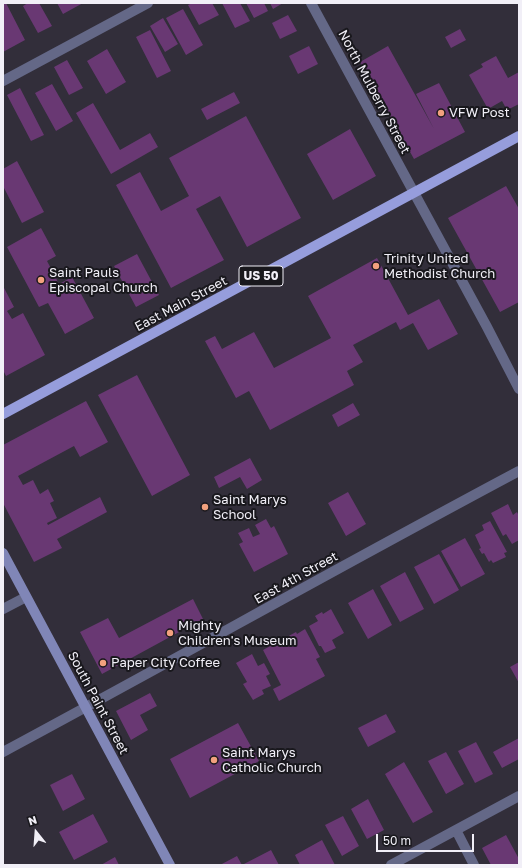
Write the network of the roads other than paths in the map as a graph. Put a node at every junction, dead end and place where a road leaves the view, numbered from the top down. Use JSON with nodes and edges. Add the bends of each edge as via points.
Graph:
{"nodes":[{"id":1,"x":148,"y":3,"type":"edge"},
{"id":2,"x":311,"y":3,"type":"edge"},
{"id":3,"x":3,"y":81,"type":"edge"},
{"id":4,"x":519,"y":136,"type":"edge"},
{"id":5,"x":414,"y":193,"type":"junction"},
{"id":6,"x":519,"y":389,"type":"edge"},
{"id":7,"x":3,"y":414,"type":"edge"},
{"id":8,"x":519,"y":471,"type":"edge"},
{"id":9,"x":4,"y":558,"type":"edge"},
{"id":10,"x":26,"y":597,"type":"junction"},
{"id":11,"x":3,"y":609,"type":"edge"},
{"id":12,"x":85,"y":708,"type":"junction"},
{"id":13,"x":3,"y":752,"type":"edge"},
{"id":14,"x":519,"y":796,"type":"edge"},
{"id":15,"x":456,"y":830,"type":"junction"},
{"id":16,"x":170,"y":865,"type":"edge"},
{"id":17,"x":391,"y":865,"type":"edge"},
{"id":18,"x":474,"y":865,"type":"edge"}],
"edges":[{"from":1,"to":3,"type":"street"},
{"from":2,"to":5,"type":"street","name":"North Mulberry Street"},
{"from":4,"to":5,"type":"main road","name":"East Main Street","number":"US 50"},
{"from":5,"to":6,"type":"street","name":"North Mulberry Street"},
{"from":5,"to":7,"type":"main road","name":"East Main Street","number":"US 50"},
{"from":8,"to":12,"type":"street","name":"East 4th Street"},
{"from":9,"to":10,"type":"main road","name":"South Paint Street"},
{"from":10,"to":11,"type":"street"},
{"from":10,"to":12,"type":"main road","name":"South Paint Street"},
{"from":12,"to":13,"type":"street","name":"East 4th Street"},
{"from":12,"to":16,"type":"main road","name":"South Paint Street"},
{"from":14,"to":15,"type":"street"},
{"from":15,"to":17,"type":"street"},
{"from":15,"to":18,"type":"street"}]}
